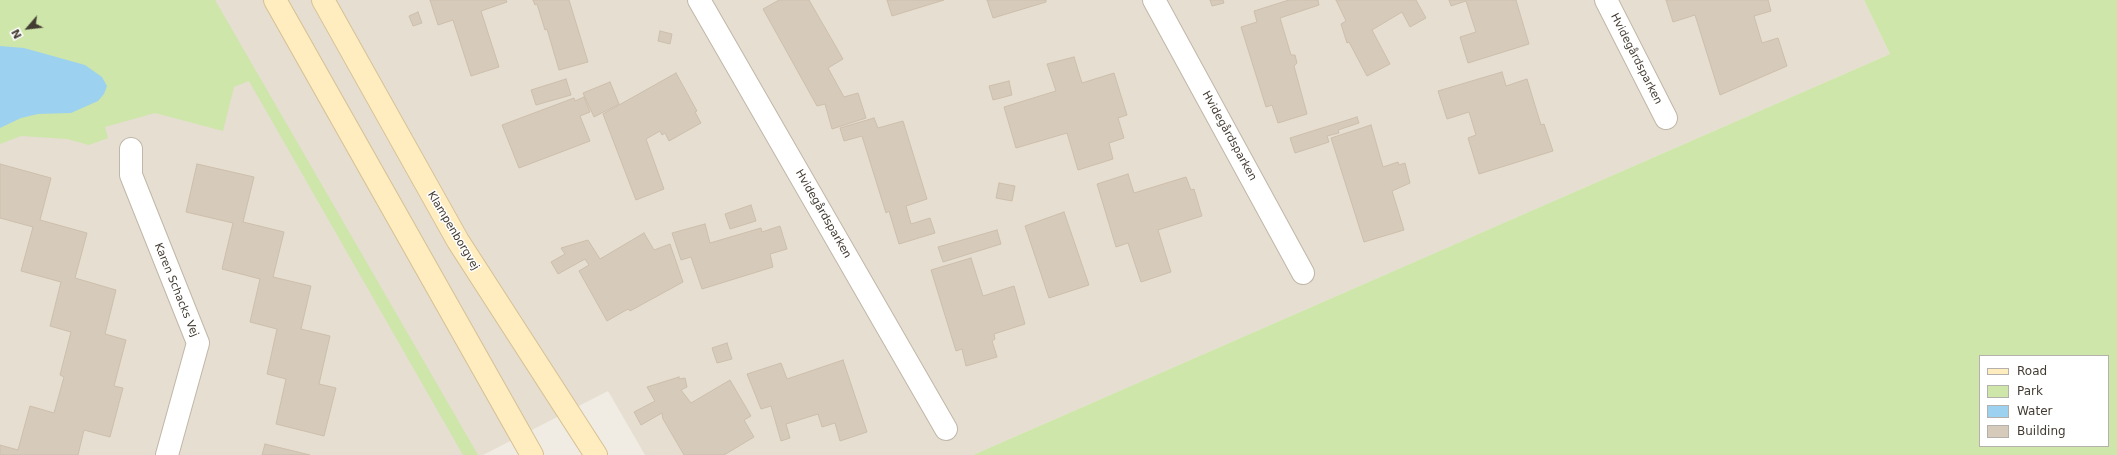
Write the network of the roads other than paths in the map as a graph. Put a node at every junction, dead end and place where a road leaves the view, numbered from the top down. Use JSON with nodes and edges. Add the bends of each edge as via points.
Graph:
{"nodes":[{"id":1,"x":275,"y":0,"type":"edge"},
{"id":2,"x":323,"y":0,"type":"edge"},
{"id":3,"x":699,"y":0,"type":"edge"},
{"id":4,"x":1154,"y":0,"type":"edge"},
{"id":5,"x":1606,"y":0,"type":"edge"},
{"id":6,"x":1666,"y":118,"type":"dead end"},
{"id":7,"x":131,"y":149,"type":"dead end"},
{"id":8,"x":1303,"y":273,"type":"dead end"},
{"id":9,"x":946,"y":429,"type":"dead end"},
{"id":10,"x":167,"y":455,"type":"edge"},
{"id":11,"x":532,"y":455,"type":"edge"},
{"id":12,"x":596,"y":455,"type":"edge"}],
"edges":[{"from":1,"to":11,"type":"street"},
{"from":2,"to":12,"type":"street","name":"Klampenborgvej","via":[[458,242]]},
{"from":3,"to":9,"type":"street","name":"Hvidegårdsparken"},
{"from":4,"to":8,"type":"street","name":"Hvidegårdsparken"},
{"from":5,"to":6,"type":"street","name":"Hvidegårdsparken"},
{"from":7,"to":10,"type":"street","name":"Karen Schacks Vej","via":[[130,175],[198,343]]}]}
